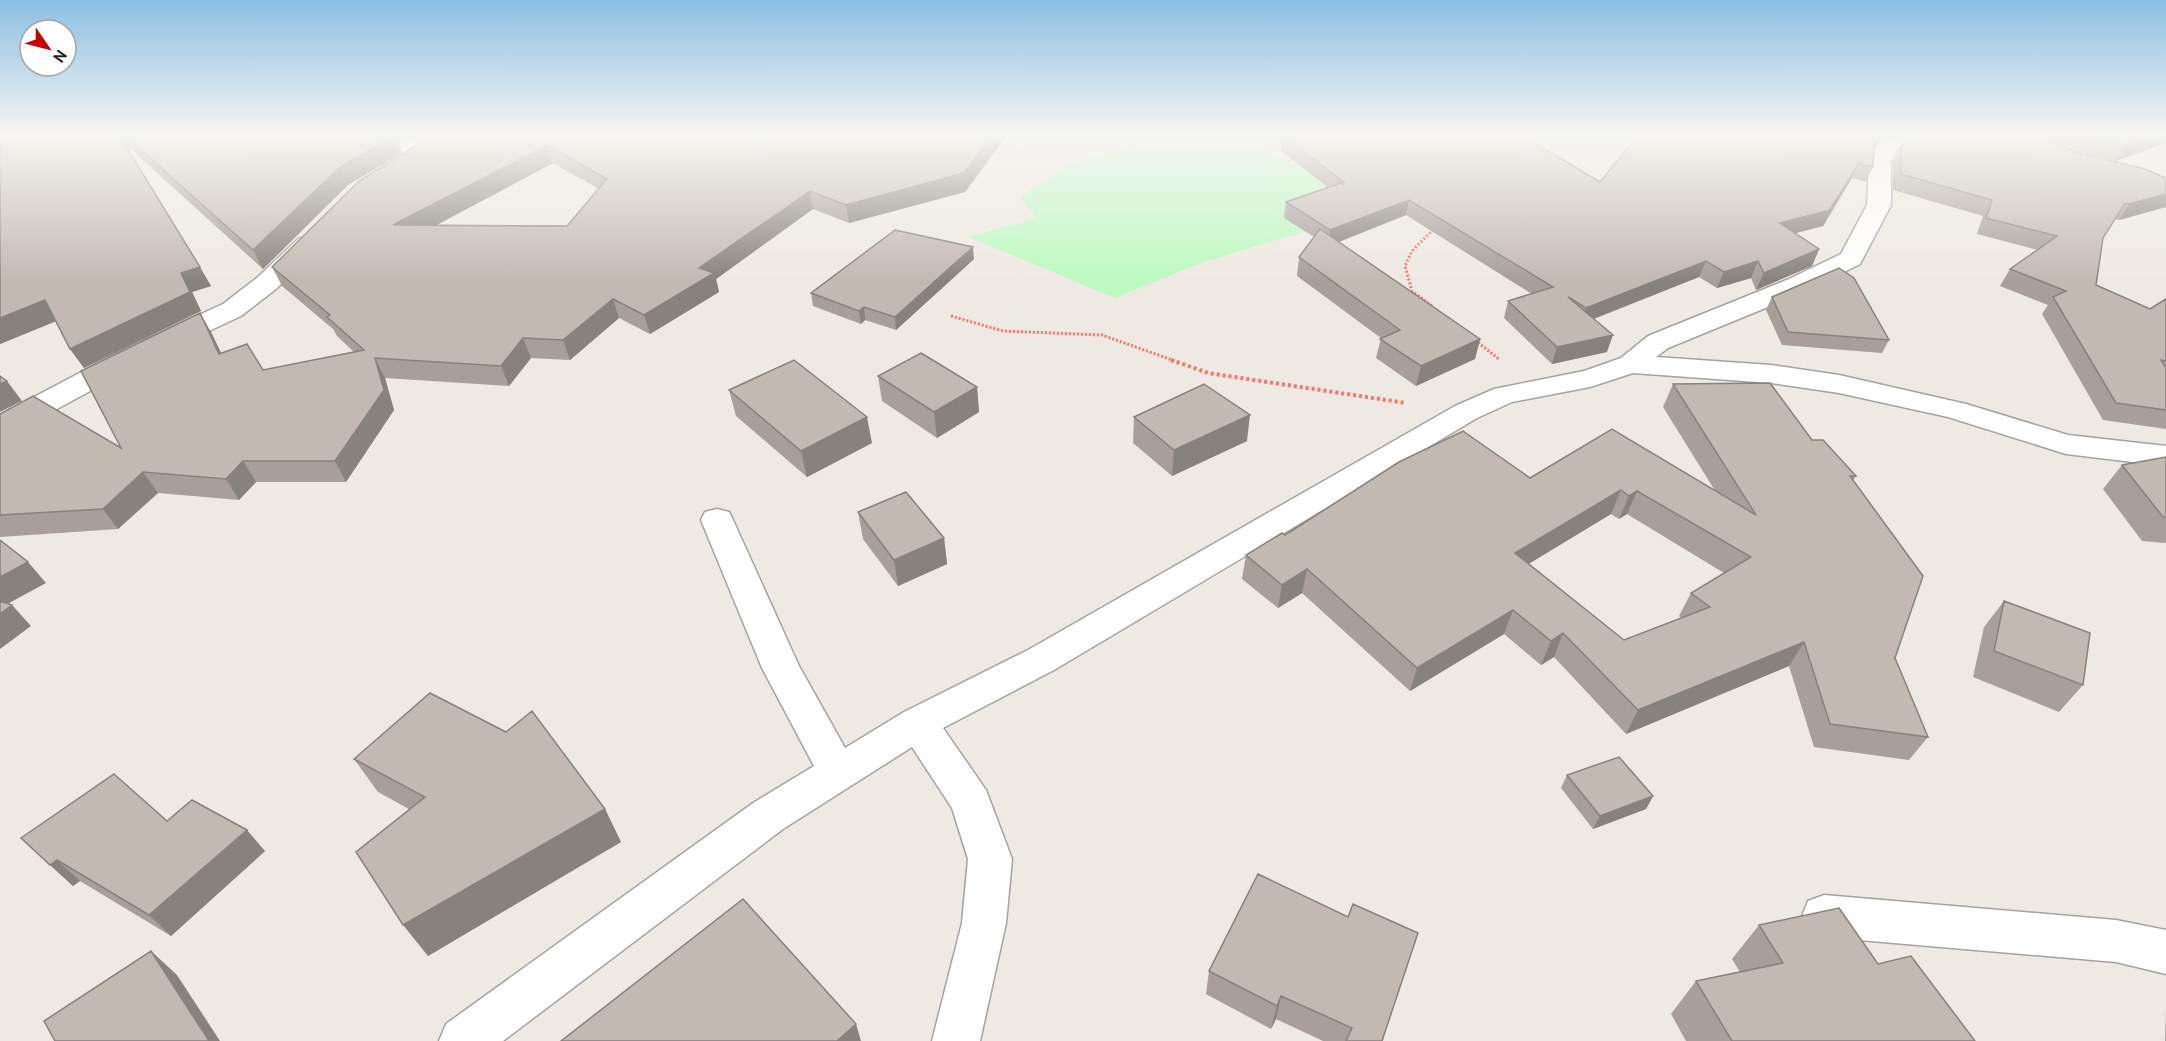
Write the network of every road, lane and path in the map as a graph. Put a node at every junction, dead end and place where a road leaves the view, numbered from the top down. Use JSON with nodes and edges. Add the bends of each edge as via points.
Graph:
{"nodes":[{"id":1,"x":372,"y":184,"type":"edge"},
{"id":2,"x":1879,"y":184,"type":"edge"},
{"id":3,"x":358,"y":192,"type":"edge"},
{"id":4,"x":326,"y":225,"type":"edge"},
{"id":5,"x":1435,"y":229,"type":"edge"},
{"id":6,"x":1439,"y":312,"type":"edge"},
{"id":7,"x":951,"y":316,"type":"dead end"},
{"id":8,"x":1474,"y":339,"type":"edge"},
{"id":9,"x":1631,"y":364,"type":"junction"},
{"id":10,"x":1536,"y":388,"type":"junction"},
{"id":11,"x":1466,"y":412,"type":"junction"},
{"id":12,"x":0,"y":427,"type":"edge"},
{"id":13,"x":2166,"y":456,"type":"edge"},
{"id":14,"x":717,"y":520,"type":"dead end"},
{"id":15,"x":918,"y":723,"type":"junction"},
{"id":16,"x":838,"y":773,"type":"junction"},
{"id":17,"x":1824,"y":916,"type":"edge"},
{"id":18,"x":2166,"y":952,"type":"edge"},
{"id":19,"x":463,"y":1041,"type":"edge"},
{"id":20,"x":956,"y":1041,"type":"edge"}],
"edges":[{"from":1,"to":3,"type":"street"},
{"from":2,"to":9,"type":"street","via":[[1879,205],[1851,259],[1658,342]]},
{"from":4,"to":12,"type":"street","via":[[267,283],[232,310],[139,352]]},
{"from":5,"to":6,"type":"path","via":[[1412,251],[1405,266],[1412,291]]},
{"from":7,"to":11,"type":"path","via":[[1003,331],[1102,335],[1208,373]]},
{"from":8,"to":10,"type":"path"},
{"from":9,"to":10,"type":"street","via":[[1590,378]]},
{"from":9,"to":13,"type":"street","via":[[1771,374],[1839,384],[1955,410],[2066,444]]},
{"from":10,"to":11,"type":"street","via":[[1504,395]]},
{"from":11,"to":15,"type":"street","via":[[1041,660]]},
{"from":14,"to":16,"type":"street","via":[[781,668]]},
{"from":15,"to":16,"type":"street"},
{"from":15,"to":20,"type":"street","via":[[971,802],[990,859],[984,923]]},
{"from":16,"to":19,"type":"street","via":[[768,816]]},
{"from":17,"to":18,"type":"street","via":[[2116,941]]}]}
